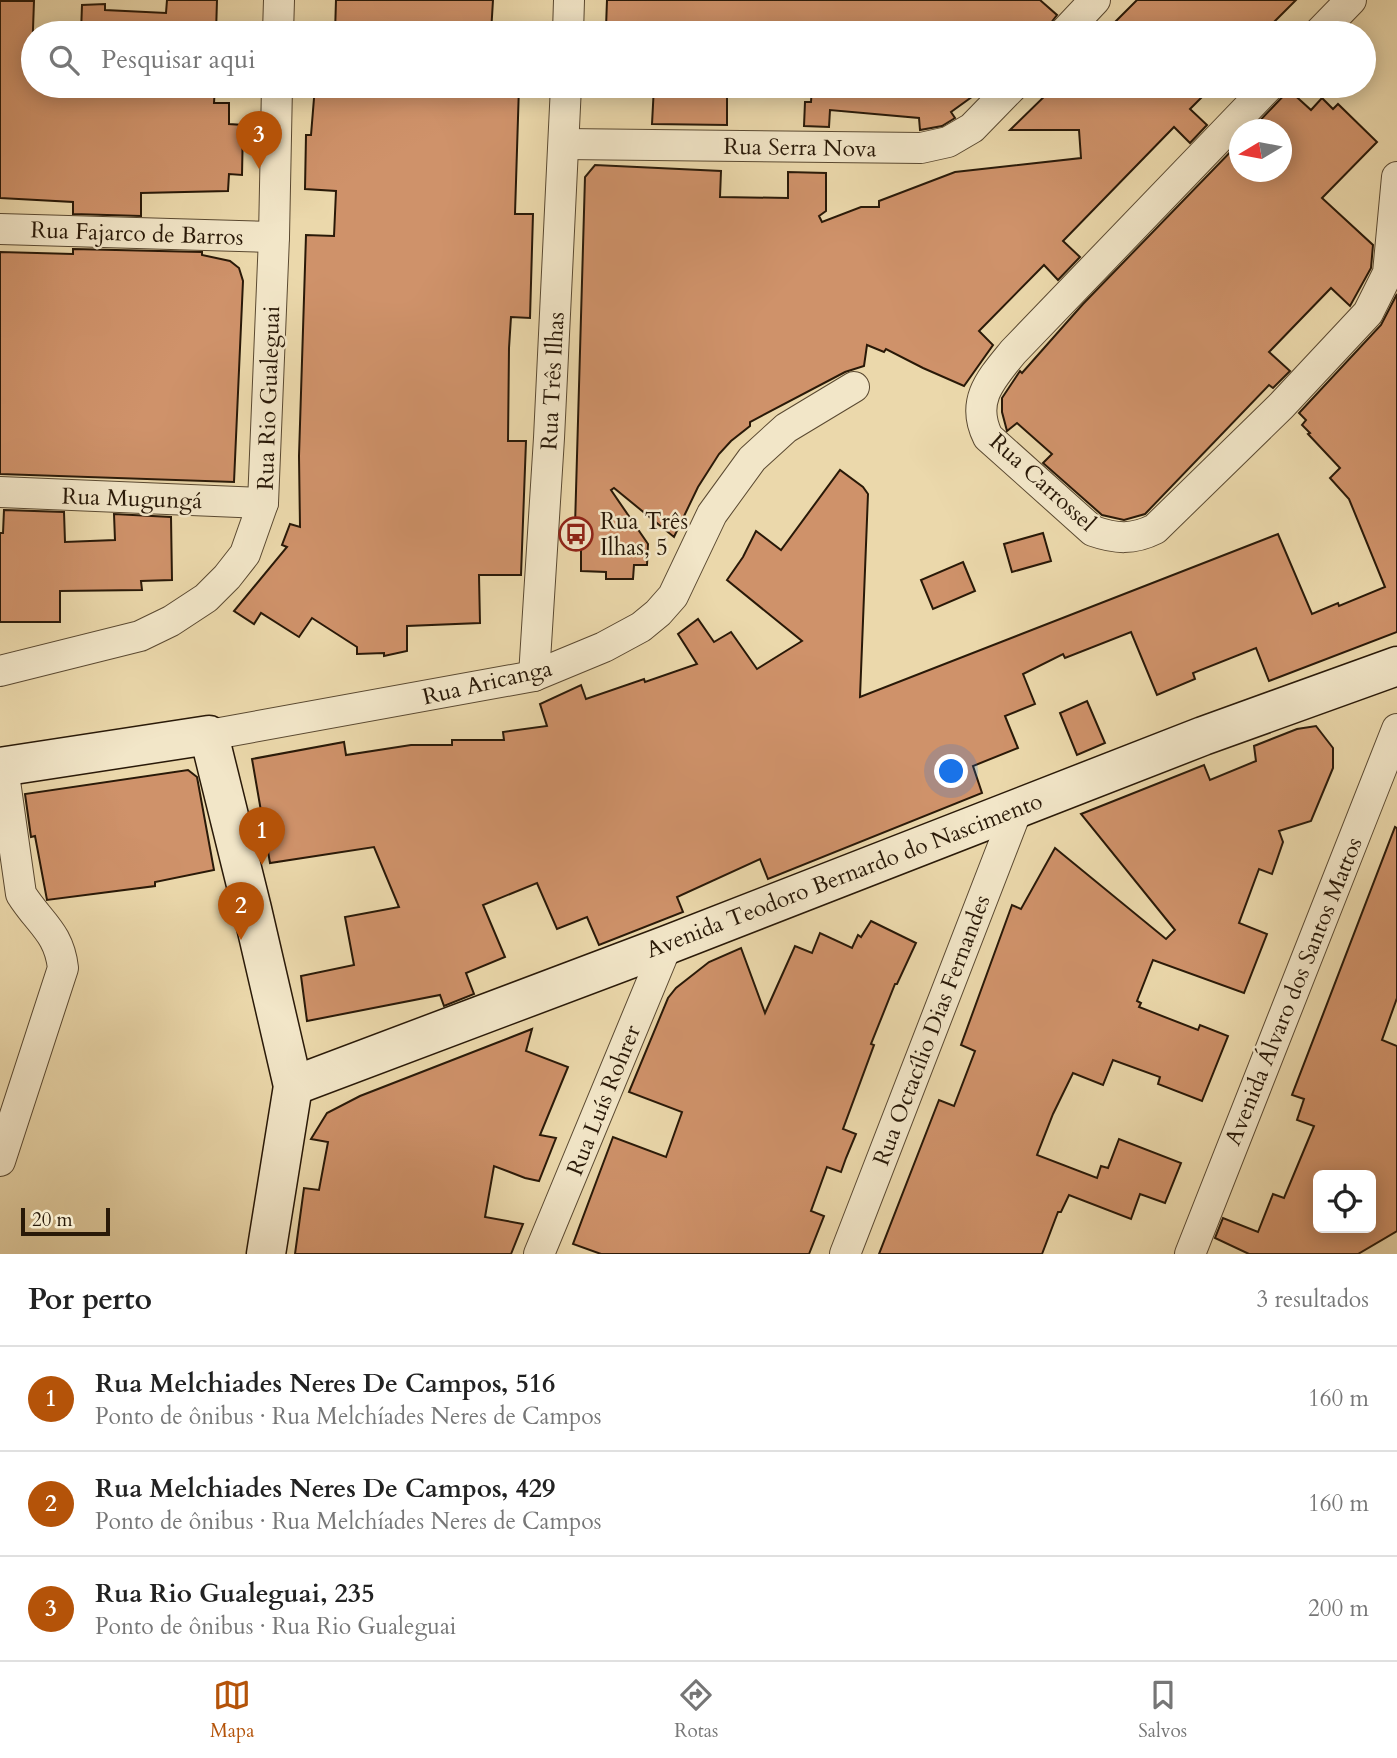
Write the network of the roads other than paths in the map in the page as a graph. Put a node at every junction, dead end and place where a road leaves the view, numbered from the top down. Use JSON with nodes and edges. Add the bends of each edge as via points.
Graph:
{"nodes":[{"id":1,"x":279,"y":0,"type":"edge"},
{"id":2,"x":569,"y":0,"type":"edge"},
{"id":3,"x":1096,"y":0,"type":"edge"},
{"id":4,"x":1351,"y":0,"type":"edge"},
{"id":5,"x":278,"y":21,"type":"edge"},
{"id":6,"x":568,"y":21,"type":"edge"},
{"id":7,"x":1076,"y":21,"type":"edge"},
{"id":8,"x":1331,"y":21,"type":"edge"},
{"id":9,"x":277,"y":98,"type":"edge"},
{"id":10,"x":566,"y":98,"type":"edge"},
{"id":11,"x":1001,"y":98,"type":"edge"},
{"id":12,"x":1257,"y":98,"type":"edge"},
{"id":13,"x":564,"y":145,"type":"junction"},
{"id":14,"x":1397,"y":177,"type":"edge"},
{"id":15,"x":0,"y":229,"type":"edge"},
{"id":16,"x":274,"y":237,"type":"junction"},
{"id":17,"x":854,"y":387,"type":"dead end"},
{"id":18,"x":0,"y":492,"type":"edge"},
{"id":19,"x":263,"y":503,"type":"junction"},
{"id":20,"x":1397,"y":667,"type":"edge"},
{"id":21,"x":0,"y":671,"type":"edge"},
{"id":22,"x":534,"y":676,"type":"junction"},
{"id":23,"x":1397,"y":729,"type":"edge"},
{"id":24,"x":209,"y":735,"type":"junction"},
{"id":25,"x":1,"y":767,"type":"edge"},
{"id":26,"x":1018,"y":807,"type":"junction"},
{"id":27,"x":667,"y":945,"type":"junction"},
{"id":28,"x":293,"y":1086,"type":"junction"},
{"id":29,"x":0,"y":1161,"type":"edge"},
{"id":30,"x":266,"y":1254,"type":"edge"},
{"id":31,"x":539,"y":1254,"type":"edge"},
{"id":32,"x":845,"y":1254,"type":"edge"},
{"id":33,"x":1190,"y":1254,"type":"edge"}],
"edges":[{"from":1,"to":5,"type":"street"},
{"from":2,"to":6,"type":"street"},
{"from":3,"to":7,"type":"street"},
{"from":4,"to":8,"type":"street"},
{"from":9,"to":16,"type":"street","name":"Rua Rio Gualeguai"},
{"from":10,"to":13,"type":"street","name":"Rua Três Ilhas"},
{"from":11,"to":13,"type":"street","name":"Rua Serra Nova","via":[[972,128],[948,142],[921,148]]},
{"from":12,"to":14,"type":"street","name":"Rua Carrossel","via":[[987,384],[982,417],[988,437],[1093,531],[1123,539],[1155,529],[1368,313],[1388,273]]},
{"from":13,"to":22,"type":"street","name":"Rua Três Ilhas"},
{"from":15,"to":16,"type":"street","name":"Rua Fajarco de Barros"},
{"from":16,"to":19,"type":"street","name":"Rua Rio Gualeguai"},
{"from":17,"to":22,"type":"street","name":"Rua Aricanga","via":[[786,428],[752,459],[712,514],[673,596],[658,613],[604,647]]},
{"from":18,"to":19,"type":"street","name":"Rua Mugungá"},
{"from":19,"to":21,"type":"street","name":"Rua Rio Gualeguai","via":[[245,554],[206,598],[171,621],[140,636]]},
{"from":20,"to":26,"type":"street","name":"Avenida Teodoro Bernardo do Nascimento"},
{"from":22,"to":24,"type":"street","name":"Rua Aricanga"},
{"from":23,"to":33,"type":"street","name":"Avenida Álvaro dos Santos Mattos"},
{"from":24,"to":25,"type":"street","name":"Rua Aricanga"},
{"from":24,"to":28,"type":"street"},
{"from":25,"to":29,"type":"street","via":[[21,894],[53,933],[63,968]]},
{"from":26,"to":27,"type":"street","name":"Avenida Teodoro Bernardo do Nascimento"},
{"from":26,"to":32,"type":"street","name":"Rua Octacílio Dias Fernandes"},
{"from":27,"to":28,"type":"street","name":"Avenida Teodoro Bernardo do Nascimento"},
{"from":27,"to":31,"type":"street","name":"Rua Luís Rohrer"},
{"from":28,"to":30,"type":"street"}]}
